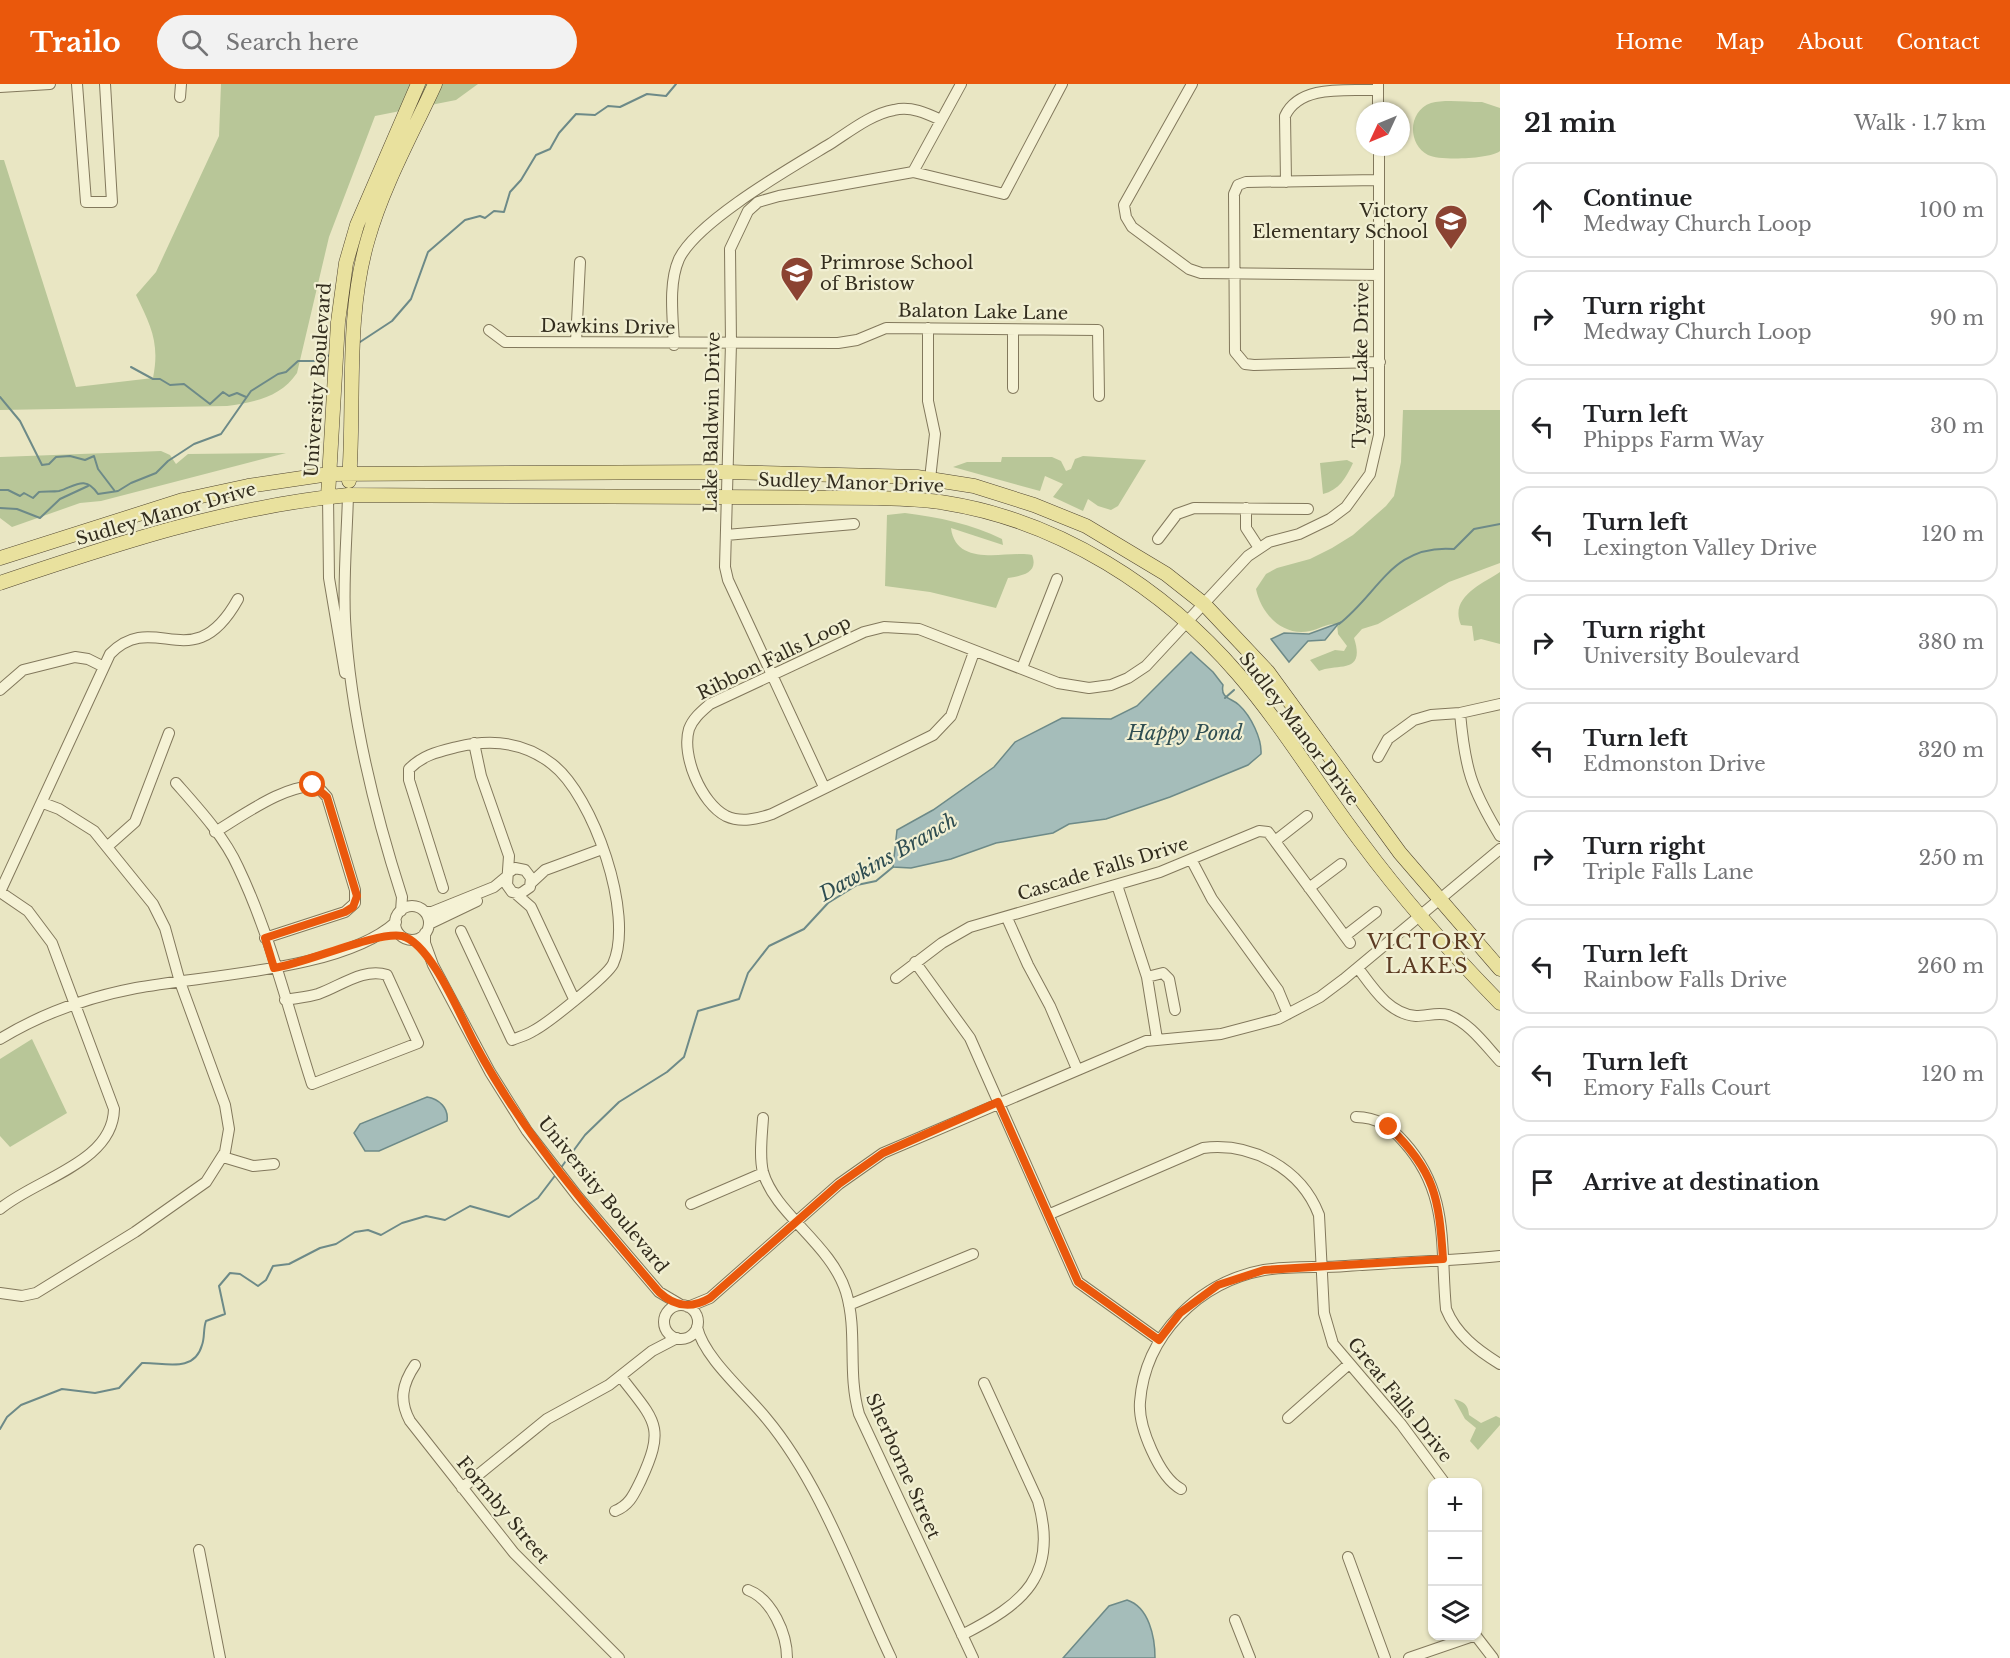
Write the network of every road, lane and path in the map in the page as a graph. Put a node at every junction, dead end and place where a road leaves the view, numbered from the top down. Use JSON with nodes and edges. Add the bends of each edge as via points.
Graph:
{"nodes":[{"id":1,"x":50,"y":84,"type":"edge"},
{"id":2,"x":77,"y":84,"type":"edge"},
{"id":3,"x":105,"y":84,"type":"edge"},
{"id":4,"x":181,"y":84,"type":"edge"},
{"id":5,"x":418,"y":84,"type":"edge"},
{"id":6,"x":435,"y":84,"type":"edge"},
{"id":7,"x":961,"y":84,"type":"edge"},
{"id":8,"x":1062,"y":84,"type":"edge"},
{"id":9,"x":1192,"y":84,"type":"edge"},
{"id":10,"x":0,"y":87,"type":"edge"},
{"id":11,"x":1378,"y":87,"type":"edge"},
{"id":12,"x":180,"y":97,"type":"dead end"},
{"id":13,"x":941,"y":120,"type":"junction"},
{"id":14,"x":1379,"y":156,"type":"edge"},
{"id":15,"x":913,"y":172,"type":"junction"},
{"id":16,"x":1378,"y":180,"type":"junction"},
{"id":17,"x":1286,"y":182,"type":"junction"},
{"id":18,"x":580,"y":262,"type":"dead end"},
{"id":19,"x":1235,"y":273,"type":"junction"},
{"id":20,"x":1379,"y":275,"type":"junction"},
{"id":21,"x":928,"y":328,"type":"junction"},
{"id":22,"x":489,"y":330,"type":"dead end"},
{"id":23,"x":1013,"y":330,"type":"junction"},
{"id":24,"x":576,"y":342,"type":"junction"},
{"id":25,"x":731,"y":343,"type":"junction"},
{"id":26,"x":674,"y":345,"type":"junction"},
{"id":27,"x":1380,"y":362,"type":"junction"},
{"id":28,"x":1013,"y":388,"type":"dead end"},
{"id":29,"x":1099,"y":396,"type":"dead end"},
{"id":30,"x":727,"y":472,"type":"junction"},
{"id":31,"x":329,"y":474,"type":"junction"},
{"id":32,"x":350,"y":474,"type":"junction"},
{"id":33,"x":930,"y":479,"type":"junction"},
{"id":34,"x":348,"y":495,"type":"junction"},
{"id":35,"x":328,"y":496,"type":"junction"},
{"id":36,"x":726,"y":497,"type":"junction"},
{"id":37,"x":1246,"y":508,"type":"junction"},
{"id":38,"x":1308,"y":509,"type":"dead end"},
{"id":39,"x":854,"y":524,"type":"dead end"},
{"id":40,"x":726,"y":535,"type":"junction"},
{"id":41,"x":1158,"y":539,"type":"dead end"},
{"id":42,"x":1259,"y":548,"type":"junction"},
{"id":43,"x":0,"y":558,"type":"edge"},
{"id":44,"x":1057,"y":579,"type":"dead end"},
{"id":45,"x":0,"y":583,"type":"edge"},
{"id":46,"x":238,"y":599,"type":"dead end"},
{"id":47,"x":1204,"y":604,"type":"junction"},
{"id":48,"x":1188,"y":621,"type":"junction"},
{"id":49,"x":974,"y":652,"type":"junction"},
{"id":50,"x":102,"y":666,"type":"junction"},
{"id":51,"x":1022,"y":668,"type":"junction"},
{"id":52,"x":773,"y":675,"type":"junction"},
{"id":53,"x":0,"y":690,"type":"edge"},
{"id":54,"x":352,"y":690,"type":"junction"},
{"id":55,"x":1500,"y":704,"type":"edge"},
{"id":56,"x":1460,"y":713,"type":"junction"},
{"id":57,"x":169,"y":733,"type":"dead end"},
{"id":58,"x":474,"y":743,"type":"junction"},
{"id":59,"x":1378,"y":757,"type":"dead end"},
{"id":60,"x":176,"y":783,"type":"dead end"},
{"id":61,"x":824,"y":787,"type":"junction"},
{"id":62,"x":43,"y":803,"type":"junction"},
{"id":63,"x":1307,"y":816,"type":"dead end"},
{"id":64,"x":215,"y":832,"type":"junction"},
{"id":65,"x":1500,"y":836,"type":"edge"},
{"id":66,"x":1275,"y":841,"type":"junction"},
{"id":67,"x":108,"y":846,"type":"junction"},
{"id":68,"x":602,"y":849,"type":"junction"},
{"id":69,"x":1500,"y":849,"type":"edge"},
{"id":70,"x":509,"y":856,"type":"junction"},
{"id":71,"x":1192,"y":861,"type":"junction"},
{"id":72,"x":394,"y":864,"type":"junction"},
{"id":73,"x":1341,"y":864,"type":"dead end"},
{"id":74,"x":523,"y":869,"type":"junction"},
{"id":75,"x":545,"y":870,"type":"junction"},
{"id":76,"x":507,"y":875,"type":"junction"},
{"id":77,"x":531,"y":884,"type":"junction"},
{"id":78,"x":1117,"y":885,"type":"junction"},
{"id":79,"x":443,"y":888,"type":"dead end"},
{"id":80,"x":1309,"y":888,"type":"junction"},
{"id":81,"x":0,"y":892,"type":"edge"},
{"id":82,"x":514,"y":892,"type":"junction"},
{"id":83,"x":1438,"y":901,"type":"junction"},
{"id":84,"x":531,"y":907,"type":"junction"},
{"id":85,"x":421,"y":910,"type":"junction"},
{"id":86,"x":401,"y":911,"type":"junction"},
{"id":87,"x":1376,"y":912,"type":"dead end"},
{"id":88,"x":1419,"y":917,"type":"junction"},
{"id":89,"x":1007,"y":918,"type":"junction"},
{"id":90,"x":396,"y":922,"type":"junction"},
{"id":91,"x":427,"y":929,"type":"junction"},
{"id":92,"x":461,"y":932,"type":"dead end"},
{"id":93,"x":265,"y":938,"type":"junction"},
{"id":94,"x":373,"y":938,"type":"junction"},
{"id":95,"x":406,"y":938,"type":"junction"},
{"id":96,"x":915,"y":962,"type":"junction"},
{"id":97,"x":433,"y":965,"type":"junction"},
{"id":98,"x":274,"y":968,"type":"junction"},
{"id":99,"x":1358,"y":968,"type":"junction"},
{"id":100,"x":1500,"y":969,"type":"edge"},
{"id":101,"x":1147,"y":977,"type":"junction"},
{"id":102,"x":896,"y":978,"type":"dead end"},
{"id":103,"x":180,"y":982,"type":"junction"},
{"id":104,"x":574,"y":999,"type":"junction"},
{"id":105,"x":285,"y":1000,"type":"junction"},
{"id":106,"x":75,"y":1004,"type":"junction"},
{"id":107,"x":1500,"y":1004,"type":"edge"},
{"id":108,"x":1175,"y":1010,"type":"dead end"},
{"id":109,"x":1288,"y":1014,"type":"junction"},
{"id":110,"x":0,"y":1039,"type":"edge"},
{"id":111,"x":1157,"y":1039,"type":"junction"},
{"id":112,"x":1500,"y":1061,"type":"edge"},
{"id":113,"x":1077,"y":1069,"type":"junction"},
{"id":114,"x":998,"y":1102,"type":"junction"},
{"id":115,"x":1356,"y":1117,"type":"dead end"},
{"id":116,"x":763,"y":1118,"type":"dead end"},
{"id":117,"x":223,"y":1157,"type":"junction"},
{"id":118,"x":274,"y":1164,"type":"dead end"},
{"id":119,"x":763,"y":1173,"type":"junction"},
{"id":120,"x":691,"y":1203,"type":"dead end"},
{"id":121,"x":0,"y":1209,"type":"edge"},
{"id":122,"x":1050,"y":1214,"type":"junction"},
{"id":123,"x":797,"y":1222,"type":"junction"},
{"id":124,"x":973,"y":1254,"type":"dead end"},
{"id":125,"x":1500,"y":1256,"type":"edge"},
{"id":126,"x":1443,"y":1259,"type":"junction"},
{"id":127,"x":1321,"y":1268,"type":"junction"},
{"id":128,"x":659,"y":1292,"type":"junction"},
{"id":129,"x":0,"y":1293,"type":"edge"},
{"id":130,"x":710,"y":1298,"type":"junction"},
{"id":131,"x":849,"y":1305,"type":"junction"},
{"id":132,"x":685,"y":1306,"type":"junction"},
{"id":133,"x":666,"y":1314,"type":"junction"},
{"id":134,"x":697,"y":1323,"type":"junction"},
{"id":135,"x":665,"y":1327,"type":"junction"},
{"id":136,"x":680,"y":1338,"type":"junction"},
{"id":137,"x":1159,"y":1340,"type":"junction"},
{"id":138,"x":652,"y":1351,"type":"junction"},
{"id":139,"x":709,"y":1353,"type":"junction"},
{"id":140,"x":1349,"y":1364,"type":"junction"},
{"id":141,"x":1500,"y":1364,"type":"edge"},
{"id":142,"x":415,"y":1365,"type":"dead end"},
{"id":143,"x":621,"y":1377,"type":"junction"},
{"id":144,"x":984,"y":1383,"type":"dead end"},
{"id":145,"x":1288,"y":1418,"type":"dead end"},
{"id":146,"x":1441,"y":1478,"type":"edge"},
{"id":147,"x":462,"y":1488,"type":"junction"},
{"id":148,"x":1181,"y":1489,"type":"dead end"},
{"id":149,"x":615,"y":1512,"type":"dead end"},
{"id":150,"x":199,"y":1550,"type":"dead end"},
{"id":151,"x":1348,"y":1557,"type":"dead end"},
{"id":152,"x":748,"y":1590,"type":"dead end"},
{"id":153,"x":1234,"y":1620,"type":"dead end"},
{"id":154,"x":962,"y":1635,"type":"junction"},
{"id":155,"x":1460,"y":1640,"type":"edge"},
{"id":156,"x":1478,"y":1640,"type":"edge"},
{"id":157,"x":220,"y":1658,"type":"edge"},
{"id":158,"x":619,"y":1658,"type":"edge"},
{"id":159,"x":787,"y":1658,"type":"edge"},
{"id":160,"x":891,"y":1658,"type":"edge"},
{"id":161,"x":973,"y":1658,"type":"edge"},
{"id":162,"x":1250,"y":1658,"type":"edge"},
{"id":163,"x":1386,"y":1658,"type":"edge"},
{"id":164,"x":1409,"y":1658,"type":"edge"},
{"id":165,"x":1493,"y":1658,"type":"edge"}],
"edges":[{"from":1,"to":10,"type":"street"},
{"from":2,"to":3,"type":"street","via":[[86,202],[112,201]]},
{"from":4,"to":12,"type":"street"},
{"from":5,"to":31,"type":"main road","name":"University Boulevard","via":[[357,225],[341,291]]},
{"from":6,"to":32,"type":"main road","name":"University Boulevard","via":[[368,239],[358,287]]},
{"from":7,"to":13,"type":"street"},
{"from":8,"to":15,"type":"street","name":"Lake Baldwin Drive","via":[[1004,194]]},
{"from":9,"to":19,"type":"street","via":[[1124,205],[1126,217],[1132,226],[1188,269]]},
{"from":11,"to":17,"type":"street","via":[[1316,92],[1289,106],[1285,116]]},
{"from":13,"to":15,"type":"street"},
{"from":13,"to":26,"type":"street","via":[[906,109],[878,115],[759,188],[701,232],[684,251],[674,276]]},
{"from":14,"to":16,"type":"street","name":"Tygart Lake Drive"},
{"from":15,"to":25,"type":"street","name":"Lake Baldwin Drive","via":[[779,196],[753,206],[730,249]]},
{"from":16,"to":17,"type":"street"},
{"from":16,"to":20,"type":"street","name":"Tygart Lake Drive"},
{"from":17,"to":19,"type":"street","via":[[1238,185],[1234,194]]},
{"from":18,"to":24,"type":"street"},
{"from":19,"to":20,"type":"street"},
{"from":19,"to":27,"type":"street","via":[[1236,352],[1245,364]]},
{"from":20,"to":27,"type":"street","name":"Tygart Lake Drive"},
{"from":21,"to":23,"type":"street","name":"Balaton Lake Lane"},
{"from":21,"to":25,"type":"street","name":"Balaton Lake Lane","via":[[886,328],[838,343]]},
{"from":21,"to":33,"type":"street","via":[[928,401],[934,434]]},
{"from":22,"to":24,"type":"street","name":"Dawkins Drive","via":[[505,342]]},
{"from":23,"to":28,"type":"street"},
{"from":23,"to":29,"type":"street","name":"Balaton Lake Lane","via":[[1098,330]]},
{"from":24,"to":26,"type":"street","name":"Dawkins Drive"},
{"from":25,"to":26,"type":"street","name":"Dawkins Drive"},
{"from":25,"to":30,"type":"street","name":"Lake Baldwin Drive"},
{"from":27,"to":42,"type":"street","name":"Tygart Lake Drive","via":[[1378,447],[1364,484],[1346,507],[1330,519]]},
{"from":30,"to":32,"type":"main road","name":"Sudley Manor Drive"},
{"from":30,"to":33,"type":"main road","name":"Sudley Manor Drive"},
{"from":30,"to":36,"type":"street","name":"Lake Baldwin Drive"},
{"from":31,"to":32,"type":"main road","name":"Sudley Manor Drive"},
{"from":31,"to":35,"type":"main road","name":"University Boulevard"},
{"from":31,"to":43,"type":"main road","name":"Sudley Manor Drive","via":[[183,500]]},
{"from":32,"to":34,"type":"main road","name":"University Boulevard"},
{"from":33,"to":47,"type":"main road","name":"Sudley Manor Drive","via":[[974,486],[1086,526],[1158,569]]},
{"from":34,"to":35,"type":"main road","name":"Sudley Manor Drive"},
{"from":34,"to":36,"type":"main road","name":"Sudley Manor Drive"},
{"from":34,"to":54,"type":"street","name":"University Boulevard","via":[[344,594]]},
{"from":35,"to":45,"type":"main road","name":"Sudley Manor Drive","via":[[265,505],[147,534]]},
{"from":35,"to":54,"type":"street","name":"University Boulevard","via":[[330,594],[342,663]]},
{"from":36,"to":40,"type":"street","name":"Lake Baldwin Drive"},
{"from":36,"to":48,"type":"main road","name":"Sudley Manor Drive","via":[[916,500],[990,513],[1094,557]]},
{"from":37,"to":38,"type":"street"},
{"from":37,"to":41,"type":"street","via":[[1184,510],[1170,520]]},
{"from":37,"to":42,"type":"street","via":[[1246,528]]},
{"from":39,"to":40,"type":"street"},
{"from":40,"to":52,"type":"street","name":"Lake Baldwin Drive","via":[[728,580]]},
{"from":42,"to":47,"type":"street","name":"Tygart Lake Drive","via":[[1235,568]]},
{"from":44,"to":51,"type":"street"},
{"from":46,"to":50,"type":"street","via":[[221,625],[205,636],[179,641],[153,636],[133,639],[117,647]]},
{"from":47,"to":48,"type":"street","name":"Ribbon Falls Loop"},
{"from":47,"to":83,"type":"main road","name":"Sudley Manor Drive","via":[[1268,672]]},
{"from":48,"to":51,"type":"street","name":"Ribbon Falls Loop","via":[[1146,666],[1111,685],[1089,688],[1058,683]]},
{"from":48,"to":88,"type":"main road","name":"Sudley Manor Drive","via":[[1263,706]]},
{"from":49,"to":51,"type":"street","name":"Ribbon Falls Loop"},
{"from":49,"to":52,"type":"street","name":"Ribbon Falls Loop","via":[[919,629],[884,627],[864,632]]},
{"from":49,"to":61,"type":"street","name":"Ribbon Falls Loop","via":[[951,716],[933,735]]},
{"from":50,"to":53,"type":"street","via":[[75,657],[23,670]]},
{"from":50,"to":62,"type":"street"},
{"from":52,"to":61,"type":"street","name":"Lake Baldwin Drive"},
{"from":52,"to":61,"type":"street","name":"Ribbon Falls Loop","via":[[710,704],[697,715],[689,729],[688,743],[688,758],[697,778],[714,807],[726,816],[742,820],[772,814]]},
{"from":54,"to":72,"type":"street","name":"University Boulevard","via":[[371,785]]},
{"from":55,"to":56,"type":"street"},
{"from":56,"to":59,"type":"street","via":[[1414,720],[1388,739]]},
{"from":56,"to":65,"type":"street","via":[[1469,779]]},
{"from":57,"to":67,"type":"street","via":[[135,822]]},
{"from":58,"to":68,"type":"street","via":[[500,742],[523,748],[551,763],[579,796]]},
{"from":58,"to":70,"type":"street","via":[[481,776]]},
{"from":58,"to":79,"type":"street","via":[[424,755],[409,769],[409,780]]},
{"from":60,"to":64,"type":"street"},
{"from":62,"to":67,"type":"street","via":[[94,831]]},
{"from":62,"to":81,"type":"street"},
{"from":63,"to":66,"type":"street"},
{"from":64,"to":93,"type":"street","via":[[238,867]]},
{"from":64,"to":93,"type":"street","via":[[302,786],[319,788],[327,797],[355,890],[355,903],[345,912]]},
{"from":66,"to":71,"type":"street","name":"Cascade Falls Drive","via":[[1268,832],[1259,831]]},
{"from":66,"to":80,"type":"street"},
{"from":67,"to":103,"type":"street","via":[[153,904],[165,928]]},
{"from":68,"to":75,"type":"street"},
{"from":68,"to":104,"type":"street","via":[[616,890],[620,937],[612,965]]},
{"from":69,"to":83,"type":"street"},
{"from":70,"to":74,"type":"street"},
{"from":70,"to":76,"type":"street"},
{"from":71,"to":78,"type":"street","name":"Cascade Falls Drive"},
{"from":71,"to":109,"type":"street","via":[[1212,899],[1278,990]]},
{"from":72,"to":85,"type":"street","name":"University Boulevard","via":[[409,897]]},
{"from":72,"to":86,"type":"street","name":"University Boulevard","via":[[403,900]]},
{"from":73,"to":80,"type":"street"},
{"from":74,"to":75,"type":"street"},
{"from":74,"to":76,"type":"street"},
{"from":74,"to":77,"type":"street","via":[[530,874]]},
{"from":75,"to":77,"type":"street"},
{"from":76,"to":82,"type":"street","via":[[507,885]]},
{"from":76,"to":85,"type":"street","via":[[491,889],[432,912]]},
{"from":77,"to":82,"type":"street","via":[[524,893]]},
{"from":77,"to":84,"type":"street"},
{"from":78,"to":89,"type":"street","name":"Cascade Falls Drive"},
{"from":78,"to":101,"type":"street"},
{"from":80,"to":87,"type":"street","via":[[1348,940]]},
{"from":81,"to":106,"type":"street","via":[[28,911],[45,931]]},
{"from":82,"to":84,"type":"street"},
{"from":82,"to":91,"type":"street","via":[[493,894]]},
{"from":83,"to":88,"type":"street"},
{"from":83,"to":100,"type":"main road","name":"Sudley Manor Drive"},
{"from":84,"to":104,"type":"street"},
{"from":85,"to":86,"type":"street","via":[[408,907]]},
{"from":85,"to":91,"type":"street"},
{"from":86,"to":90,"type":"street"},
{"from":88,"to":99,"type":"street"},
{"from":88,"to":107,"type":"main road","name":"Sudley Manor Drive"},
{"from":89,"to":96,"type":"street","name":"Cascade Falls Drive","via":[[970,927]]},
{"from":89,"to":113,"type":"street"},
{"from":90,"to":94,"type":"street"},
{"from":90,"to":95,"type":"street"},
{"from":91,"to":95,"type":"street","via":[[417,939]]},
{"from":91,"to":97,"type":"street","name":"University Boulevard","via":[[425,943]]},
{"from":92,"to":104,"type":"street","via":[[512,1040],[535,1031]]},
{"from":93,"to":98,"type":"street"},
{"from":94,"to":95,"type":"street"},
{"from":94,"to":98,"type":"street"},
{"from":95,"to":97,"type":"street","name":"University Boulevard"},
{"from":96,"to":102,"type":"street","name":"Cascade Falls Drive"},
{"from":96,"to":114,"type":"street","via":[[970,1038]]},
{"from":97,"to":128,"type":"street","name":"University Boulevard","via":[[490,1072],[537,1146]]},
{"from":98,"to":103,"type":"street"},
{"from":98,"to":105,"type":"street"},
{"from":99,"to":109,"type":"street","via":[[1320,997]]},
{"from":99,"to":112,"type":"street","via":[[1378,994],[1398,1011],[1417,1016],[1449,1015],[1467,1027]]},
{"from":101,"to":108,"type":"street","via":[[1163,974],[1169,979]]},
{"from":101,"to":111,"type":"street"},
{"from":103,"to":106,"type":"street","via":[[136,988]]},
{"from":103,"to":117,"type":"street","via":[[225,1105],[229,1129]]},
{"from":105,"to":105,"type":"street","via":[[317,994],[370,973],[387,975],[418,1043],[312,1084]]},
{"from":106,"to":110,"type":"street"},
{"from":106,"to":121,"type":"street","via":[[112,1099],[112,1128],[96,1150]]},
{"from":109,"to":111,"type":"street","via":[[1221,1034]]},
{"from":111,"to":113,"type":"street"},
{"from":113,"to":114,"type":"street"},
{"from":114,"to":122,"type":"street"},
{"from":114,"to":123,"type":"street","via":[[883,1153],[839,1184]]},
{"from":115,"to":126,"type":"street","via":[[1378,1120],[1389,1127],[1425,1170],[1439,1208]]},
{"from":116,"to":119,"type":"street"},
{"from":117,"to":118,"type":"street","via":[[254,1166]]},
{"from":117,"to":129,"type":"street","via":[[197,1190],[36,1293]]},
{"from":119,"to":120,"type":"street"},
{"from":119,"to":123,"type":"street","name":"Sherborne Street"},
{"from":122,"to":127,"type":"street","name":"Great Falls Drive","via":[[1203,1148],[1243,1149],[1284,1170],[1313,1201],[1318,1215]]},
{"from":122,"to":137,"type":"street","via":[[1078,1282]]},
{"from":123,"to":130,"type":"street"},
{"from":123,"to":131,"type":"street","name":"Sherborne Street","via":[[834,1266]]},
{"from":124,"to":131,"type":"street"},
{"from":125,"to":126,"type":"street"},
{"from":126,"to":127,"type":"street"},
{"from":126,"to":141,"type":"street","via":[[1446,1309],[1452,1325]]},
{"from":127,"to":137,"type":"street","via":[[1264,1270],[1218,1285],[1180,1313]]},
{"from":127,"to":140,"type":"street","name":"Great Falls Drive","via":[[1326,1329]]},
{"from":128,"to":132,"type":"street","name":"University Boulevard"},
{"from":128,"to":133,"type":"street","name":"University Boulevard"},
{"from":130,"to":132,"type":"street"},
{"from":130,"to":134,"type":"street"},
{"from":131,"to":154,"type":"street","name":"Sherborne Street","via":[[851,1380],[858,1414]]},
{"from":132,"to":133,"type":"street"},
{"from":132,"to":134,"type":"street","via":[[695,1312]]},
{"from":133,"to":135,"type":"street"},
{"from":134,"to":136,"type":"street","via":[[693,1334]]},
{"from":134,"to":139,"type":"street"},
{"from":135,"to":136,"type":"street"},
{"from":135,"to":138,"type":"street"},
{"from":136,"to":138,"type":"street"},
{"from":136,"to":139,"type":"street"},
{"from":137,"to":148,"type":"street","via":[[1142,1379],[1139,1410],[1152,1452],[1172,1484]]},
{"from":138,"to":143,"type":"street"},
{"from":139,"to":160,"type":"street","via":[[765,1416],[795,1457]]},
{"from":140,"to":145,"type":"street"},
{"from":140,"to":146,"type":"street","name":"Great Falls Drive"},
{"from":142,"to":147,"type":"street","name":"Formby Street","via":[[403,1389],[406,1415]]},
{"from":143,"to":147,"type":"street","via":[[547,1419]]},
{"from":143,"to":149,"type":"street","via":[[651,1417],[656,1435],[652,1455],[632,1499]]},
{"from":144,"to":154,"type":"street","via":[[1038,1501],[1045,1544],[1038,1570],[1018,1601]]},
{"from":147,"to":158,"type":"street","name":"Formby Street","via":[[534,1575]]},
{"from":150,"to":157,"type":"street"},
{"from":151,"to":163,"type":"street"},
{"from":152,"to":159,"type":"street","via":[[764,1600],[777,1620]]},
{"from":153,"to":162,"type":"street"},
{"from":154,"to":161,"type":"street","name":"Sherborne Street"},
{"from":155,"to":164,"type":"street"},
{"from":156,"to":165,"type":"street"}]}
